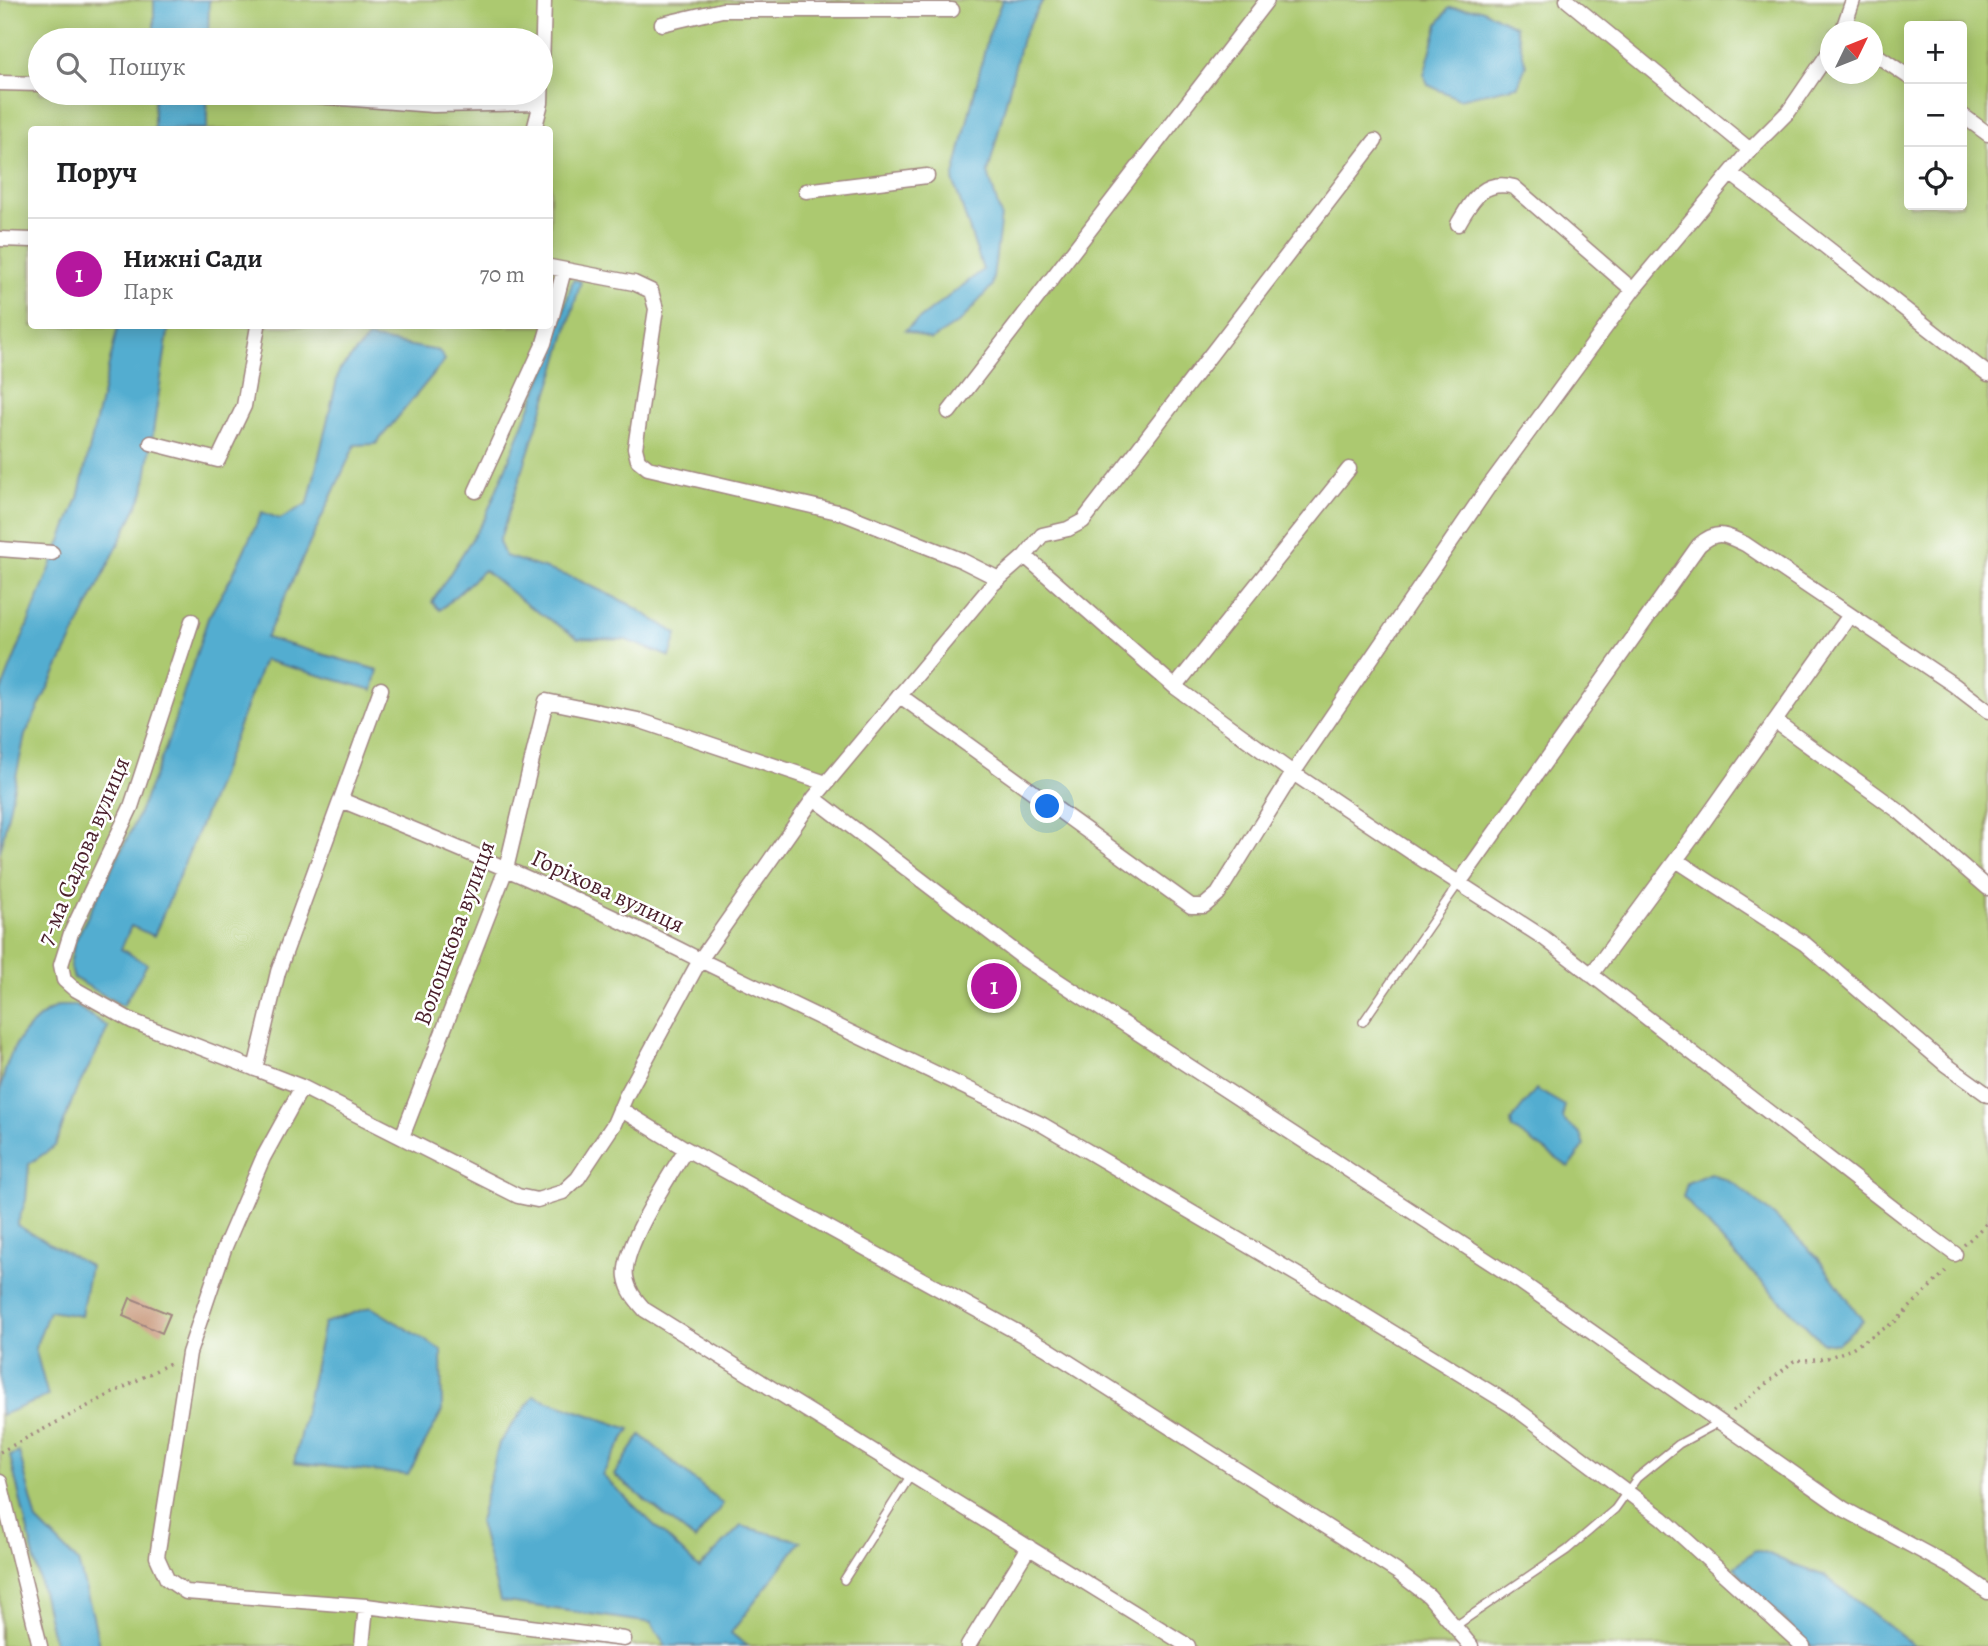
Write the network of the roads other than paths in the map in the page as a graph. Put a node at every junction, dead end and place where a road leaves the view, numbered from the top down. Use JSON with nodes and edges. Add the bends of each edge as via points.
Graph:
{"nodes":[{"id":1,"x":544,"y":0,"type":"edge"},
{"id":2,"x":1267,"y":0,"type":"edge"},
{"id":3,"x":1567,"y":0,"type":"edge"},
{"id":4,"x":1853,"y":0,"type":"edge"},
{"id":5,"x":952,"y":10,"type":"dead end"},
{"id":6,"x":1846,"y":21,"type":"edge"},
{"id":7,"x":662,"y":24,"type":"dead end"},
{"id":8,"x":543,"y":28,"type":"edge"},
{"id":9,"x":1883,"y":59,"type":"edge"},
{"id":10,"x":1820,"y":66,"type":"edge"},
{"id":11,"x":1904,"y":74,"type":"edge"},
{"id":12,"x":0,"y":83,"type":"edge"},
{"id":13,"x":28,"y":84,"type":"edge"},
{"id":14,"x":540,"y":105,"type":"edge"},
{"id":15,"x":1967,"y":119,"type":"edge"},
{"id":16,"x":535,"y":126,"type":"edge"},
{"id":17,"x":1988,"y":134,"type":"edge"},
{"id":18,"x":1375,"y":141,"type":"dead end"},
{"id":19,"x":1750,"y":150,"type":"junction"},
{"id":20,"x":1731,"y":174,"type":"junction"},
{"id":21,"x":927,"y":176,"type":"dead end"},
{"id":22,"x":806,"y":191,"type":"dead end"},
{"id":23,"x":1458,"y":224,"type":"dead end"},
{"id":24,"x":0,"y":239,"type":"edge"},
{"id":25,"x":28,"y":240,"type":"edge"},
{"id":26,"x":557,"y":268,"type":"edge"},
{"id":27,"x":1633,"y":290,"type":"junction"},
{"id":28,"x":553,"y":296,"type":"edge"},
{"id":29,"x":257,"y":329,"type":"edge"},
{"id":30,"x":548,"y":329,"type":"edge"},
{"id":31,"x":1988,"y":374,"type":"edge"},
{"id":32,"x":949,"y":412,"type":"dead end"},
{"id":33,"x":151,"y":443,"type":"dead end"},
{"id":34,"x":1349,"y":469,"type":"dead end"},
{"id":35,"x":476,"y":491,"type":"dead end"},
{"id":36,"x":0,"y":549,"type":"edge"},
{"id":37,"x":52,"y":553,"type":"dead end"},
{"id":38,"x":1025,"y":556,"type":"junction"},
{"id":39,"x":999,"y":579,"type":"junction"},
{"id":40,"x":1850,"y":615,"type":"junction"},
{"id":41,"x":192,"y":621,"type":"dead end"},
{"id":42,"x":1175,"y":687,"type":"junction"},
{"id":43,"x":381,"y":689,"type":"dead end"},
{"id":44,"x":900,"y":695,"type":"junction"},
{"id":45,"x":1988,"y":711,"type":"edge"},
{"id":46,"x":1775,"y":721,"type":"junction"},
{"id":47,"x":1293,"y":773,"type":"junction"},
{"id":48,"x":826,"y":783,"type":"junction"},
{"id":49,"x":814,"y":798,"type":"junction"},
{"id":50,"x":341,"y":800,"type":"junction"},
{"id":51,"x":1676,"y":860,"type":"junction"},
{"id":52,"x":506,"y":869,"type":"junction"},
{"id":53,"x":1459,"y":883,"type":"junction"},
{"id":54,"x":1988,"y":888,"type":"edge"},
{"id":55,"x":700,"y":960,"type":"junction"},
{"id":56,"x":1591,"y":975,"type":"junction"},
{"id":57,"x":1363,"y":1022,"type":"dead end"},
{"id":58,"x":255,"y":1069,"type":"junction"},
{"id":59,"x":302,"y":1087,"type":"junction"},
{"id":60,"x":1988,"y":1095,"type":"edge"},
{"id":61,"x":621,"y":1109,"type":"junction"},
{"id":62,"x":402,"y":1137,"type":"junction"},
{"id":63,"x":686,"y":1149,"type":"junction"},
{"id":64,"x":1955,"y":1254,"type":"road end"},
{"id":65,"x":1720,"y":1422,"type":"junction"},
{"id":66,"x":911,"y":1475,"type":"junction"},
{"id":67,"x":0,"y":1482,"type":"edge"},
{"id":68,"x":1628,"y":1492,"type":"junction"},
{"id":69,"x":1029,"y":1548,"type":"junction"},
{"id":70,"x":844,"y":1580,"type":"dead end"},
{"id":71,"x":1988,"y":1592,"type":"edge"},
{"id":72,"x":366,"y":1606,"type":"junction"},
{"id":73,"x":1454,"y":1627,"type":"junction"},
{"id":74,"x":624,"y":1639,"type":"dead end"},
{"id":75,"x":40,"y":1646,"type":"edge"},
{"id":76,"x":362,"y":1646,"type":"edge"},
{"id":77,"x":968,"y":1646,"type":"edge"},
{"id":78,"x":1188,"y":1646,"type":"edge"},
{"id":79,"x":1472,"y":1646,"type":"edge"},
{"id":80,"x":1803,"y":1646,"type":"edge"}],
"edges":[{"from":1,"to":8,"type":"street"},
{"from":2,"to":32,"type":"street"},
{"from":3,"to":19,"type":"street"},
{"from":4,"to":6,"type":"street"},
{"from":5,"to":7,"type":"street","via":[[722,10]]},
{"from":9,"to":11,"type":"street"},
{"from":10,"to":19,"type":"street","via":[[1789,111]]},
{"from":12,"to":13,"type":"street"},
{"from":14,"to":16,"type":"street"},
{"from":15,"to":17,"type":"street"},
{"from":18,"to":38,"type":"street","via":[[1083,521],[1042,534]]},
{"from":19,"to":20,"type":"street"},
{"from":20,"to":27,"type":"street"},
{"from":20,"to":31,"type":"street"},
{"from":21,"to":22,"type":"street"},
{"from":23,"to":27,"type":"street","via":[[1487,188],[1500,183],[1514,187]]},
{"from":24,"to":25,"type":"street"},
{"from":26,"to":28,"type":"street"},
{"from":26,"to":39,"type":"street","via":[[634,283],[651,291],[656,309],[635,448],[638,460],[648,467],[842,513],[961,559]]},
{"from":27,"to":47,"type":"street","via":[[1489,486]]},
{"from":29,"to":33,"type":"street","via":[[244,406],[218,460]]},
{"from":30,"to":35,"type":"street"},
{"from":34,"to":42,"type":"street"},
{"from":36,"to":37,"type":"street"},
{"from":38,"to":39,"type":"street"},
{"from":38,"to":42,"type":"street"},
{"from":39,"to":44,"type":"street"},
{"from":40,"to":45,"type":"street"},
{"from":40,"to":46,"type":"street"},
{"from":40,"to":53,"type":"street","via":[[1745,544],[1724,535],[1708,537]]},
{"from":41,"to":58,"type":"street","name":"7-ма Садова вулиця","via":[[131,807],[71,933],[61,965],[64,979],[73,988],[132,1021]]},
{"from":42,"to":47,"type":"street"},
{"from":43,"to":50,"type":"street"},
{"from":44,"to":47,"type":"street","via":[[1191,905],[1204,906],[1218,894]]},
{"from":44,"to":48,"type":"street"},
{"from":46,"to":51,"type":"street"},
{"from":46,"to":54,"type":"street","via":[[1900,812]]},
{"from":47,"to":53,"type":"street"},
{"from":48,"to":49,"type":"street"},
{"from":48,"to":52,"type":"street","name":"Волошкова вулиця","via":[[638,720],[546,701]]},
{"from":49,"to":55,"type":"street"},
{"from":49,"to":65,"type":"street","via":[[1026,960],[1522,1283]]},
{"from":50,"to":52,"type":"street","name":"Горіхова вулиця"},
{"from":50,"to":58,"type":"street","via":[[278,972]]},
{"from":51,"to":56,"type":"street"},
{"from":51,"to":60,"type":"street","via":[[1805,944]]},
{"from":52,"to":55,"type":"street","name":"Горіхова вулиця"},
{"from":52,"to":62,"type":"street","name":"Волошкова вулиця"},
{"from":53,"to":56,"type":"street"},
{"from":53,"to":57,"type":"lane"},
{"from":55,"to":61,"type":"street"},
{"from":55,"to":68,"type":"street","name":"Горіхова вулиця","via":[[1043,1125],[1511,1405]]},
{"from":56,"to":64,"type":"street"},
{"from":58,"to":59,"type":"street"},
{"from":59,"to":62,"type":"street"},
{"from":59,"to":72,"type":"street","via":[[253,1180],[189,1353],[158,1557],[167,1579],[186,1592]]},
{"from":61,"to":62,"type":"street","via":[[578,1178],[563,1192],[537,1200],[518,1195]]},
{"from":61,"to":63,"type":"street"},
{"from":63,"to":66,"type":"street","via":[[628,1252],[625,1276],[633,1297],[645,1310]]},
{"from":63,"to":73,"type":"street","via":[[1046,1348],[1396,1571],[1429,1596]]},
{"from":65,"to":68,"type":"lane","via":[[1679,1444],[1637,1478]]},
{"from":65,"to":71,"type":"street","via":[[1844,1508]]},
{"from":66,"to":69,"type":"street"},
{"from":66,"to":70,"type":"lane"},
{"from":67,"to":75,"type":"street"},
{"from":68,"to":73,"type":"lane","via":[[1567,1550]]},
{"from":68,"to":80,"type":"street","name":"Горіхова вулиця"},
{"from":69,"to":77,"type":"street"},
{"from":69,"to":78,"type":"street"},
{"from":72,"to":74,"type":"street"},
{"from":72,"to":76,"type":"street"},
{"from":73,"to":79,"type":"street"}]}
